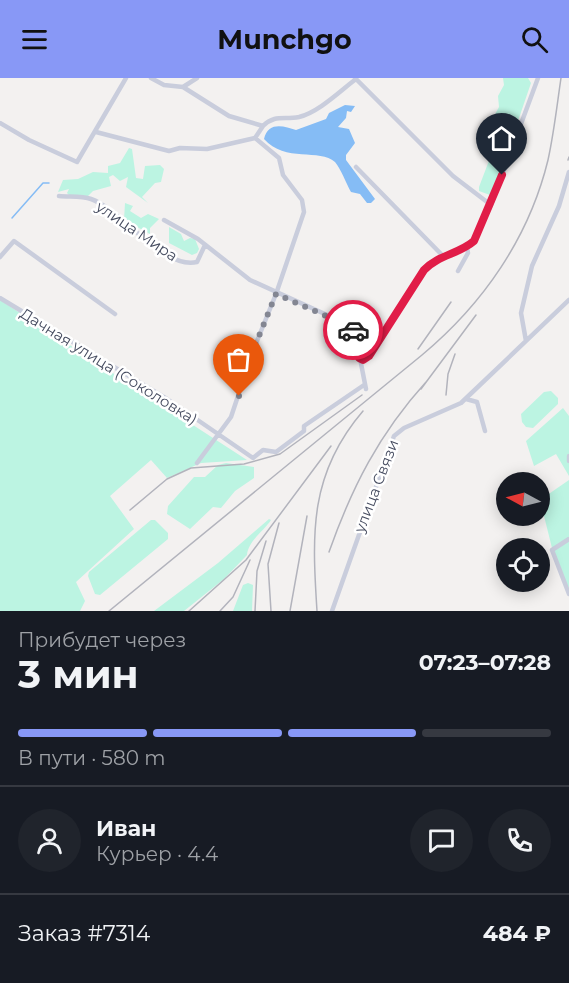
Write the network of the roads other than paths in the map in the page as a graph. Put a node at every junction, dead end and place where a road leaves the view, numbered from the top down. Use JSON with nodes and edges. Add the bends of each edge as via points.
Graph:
{"nodes":[{"id":1,"x":126,"y":78,"type":"edge"},
{"id":2,"x":151,"y":78,"type":"edge"},
{"id":3,"x":197,"y":78,"type":"edge"},
{"id":4,"x":538,"y":78,"type":"edge"},
{"id":5,"x":356,"y":79,"type":"edge"},
{"id":6,"x":183,"y":87,"type":"junction"},
{"id":7,"x":0,"y":123,"type":"edge"},
{"id":8,"x":263,"y":126,"type":"junction"},
{"id":9,"x":96,"y":132,"type":"junction"},
{"id":10,"x":255,"y":138,"type":"junction"},
{"id":11,"x":356,"y":167,"type":"dead end"},
{"id":12,"x":569,"y":172,"type":"edge"},
{"id":13,"x":59,"y":196,"type":"dead end"},
{"id":14,"x":491,"y":205,"type":"junction"},
{"id":15,"x":164,"y":220,"type":"dead end"},
{"id":16,"x":205,"y":245,"type":"junction"},
{"id":17,"x":467,"y":247,"type":"junction"},
{"id":18,"x":0,"y":257,"type":"edge"},
{"id":19,"x":444,"y":257,"type":"junction"},
{"id":20,"x":458,"y":270,"type":"dead end"},
{"id":21,"x":276,"y":294,"type":"junction"},
{"id":22,"x":0,"y":298,"type":"edge"},
{"id":23,"x":569,"y":300,"type":"edge"},
{"id":24,"x":115,"y":314,"type":"dead end"},
{"id":25,"x":526,"y":341,"type":"junction"},
{"id":26,"x":359,"y":358,"type":"junction"},
{"id":27,"x":365,"y":387,"type":"joint"},
{"id":28,"x":465,"y":399,"type":"junction"},
{"id":29,"x":485,"y":431,"type":"dead end"},
{"id":30,"x":216,"y":435,"type":"junction"},
{"id":31,"x":569,"y":456,"type":"edge"},
{"id":32,"x":569,"y":461,"type":"edge"},
{"id":33,"x":197,"y":463,"type":"dead end"},
{"id":34,"x":569,"y":539,"type":"edge"},
{"id":35,"x":569,"y":594,"type":"edge"},
{"id":36,"x":332,"y":611,"type":"edge"}],
"edges":[{"from":1,"to":9,"type":"street"},
{"from":2,"to":6,"type":"street","via":[[164,85]]},
{"from":3,"to":6,"type":"street"},
{"from":4,"to":14,"type":"street"},
{"from":5,"to":8,"type":"street","via":[[307,114],[276,117]]},
{"from":5,"to":14,"type":"street","via":[[453,176]]},
{"from":6,"to":8,"type":"street","via":[[229,116]]},
{"from":7,"to":9,"type":"street","via":[[76,162]]},
{"from":8,"to":10,"type":"street"},
{"from":9,"to":10,"type":"street","via":[[169,151],[207,149]]},
{"from":10,"to":21,"type":"street","via":[[279,158],[283,175],[305,207]]},
{"from":11,"to":19,"type":"street"},
{"from":12,"to":25,"type":"street","via":[[559,206],[532,266],[521,313]]},
{"from":13,"to":16,"type":"street","name":"улица Мира","via":[[92,200],[154,246],[186,263],[197,262]]},
{"from":14,"to":17,"type":"street","via":[[474,241]]},
{"from":15,"to":16,"type":"street","name":"улица Мира"},
{"from":16,"to":21,"type":"street","name":"улица Мира","via":[[250,280]]},
{"from":17,"to":19,"type":"street"},
{"from":17,"to":20,"type":"street","via":[[468,253]]},
{"from":18,"to":24,"type":"street","via":[[14,241]]},
{"from":19,"to":26,"type":"street","via":[[424,270],[369,356]]},
{"from":21,"to":26,"type":"street","name":"улица Мира","via":[[349,326],[355,333]]},
{"from":21,"to":30,"type":"street","via":[[231,417]]},
{"from":22,"to":30,"type":"street","name":"Дачная улица (Соколовка)","via":[[167,399]]},
{"from":23,"to":25,"type":"street","name":"улица Связи"},
{"from":25,"to":28,"type":"street","name":"улица Связи"},
{"from":26,"to":27,"type":"street","name":"улица Мира"},
{"from":27,"to":30,"type":"street","name":"Дачная улица (Соколовка)","via":[[304,426],[304,432],[276,452],[263,450],[253,458]]},
{"from":28,"to":29,"type":"street","via":[[477,402]]},
{"from":28,"to":36,"type":"street","name":"улица Связи","via":[[453,409],[404,428],[394,436]]},
{"from":30,"to":33,"type":"street"},
{"from":31,"to":32,"type":"street"},
{"from":34,"to":35,"type":"street","via":[[552,550]]}]}
